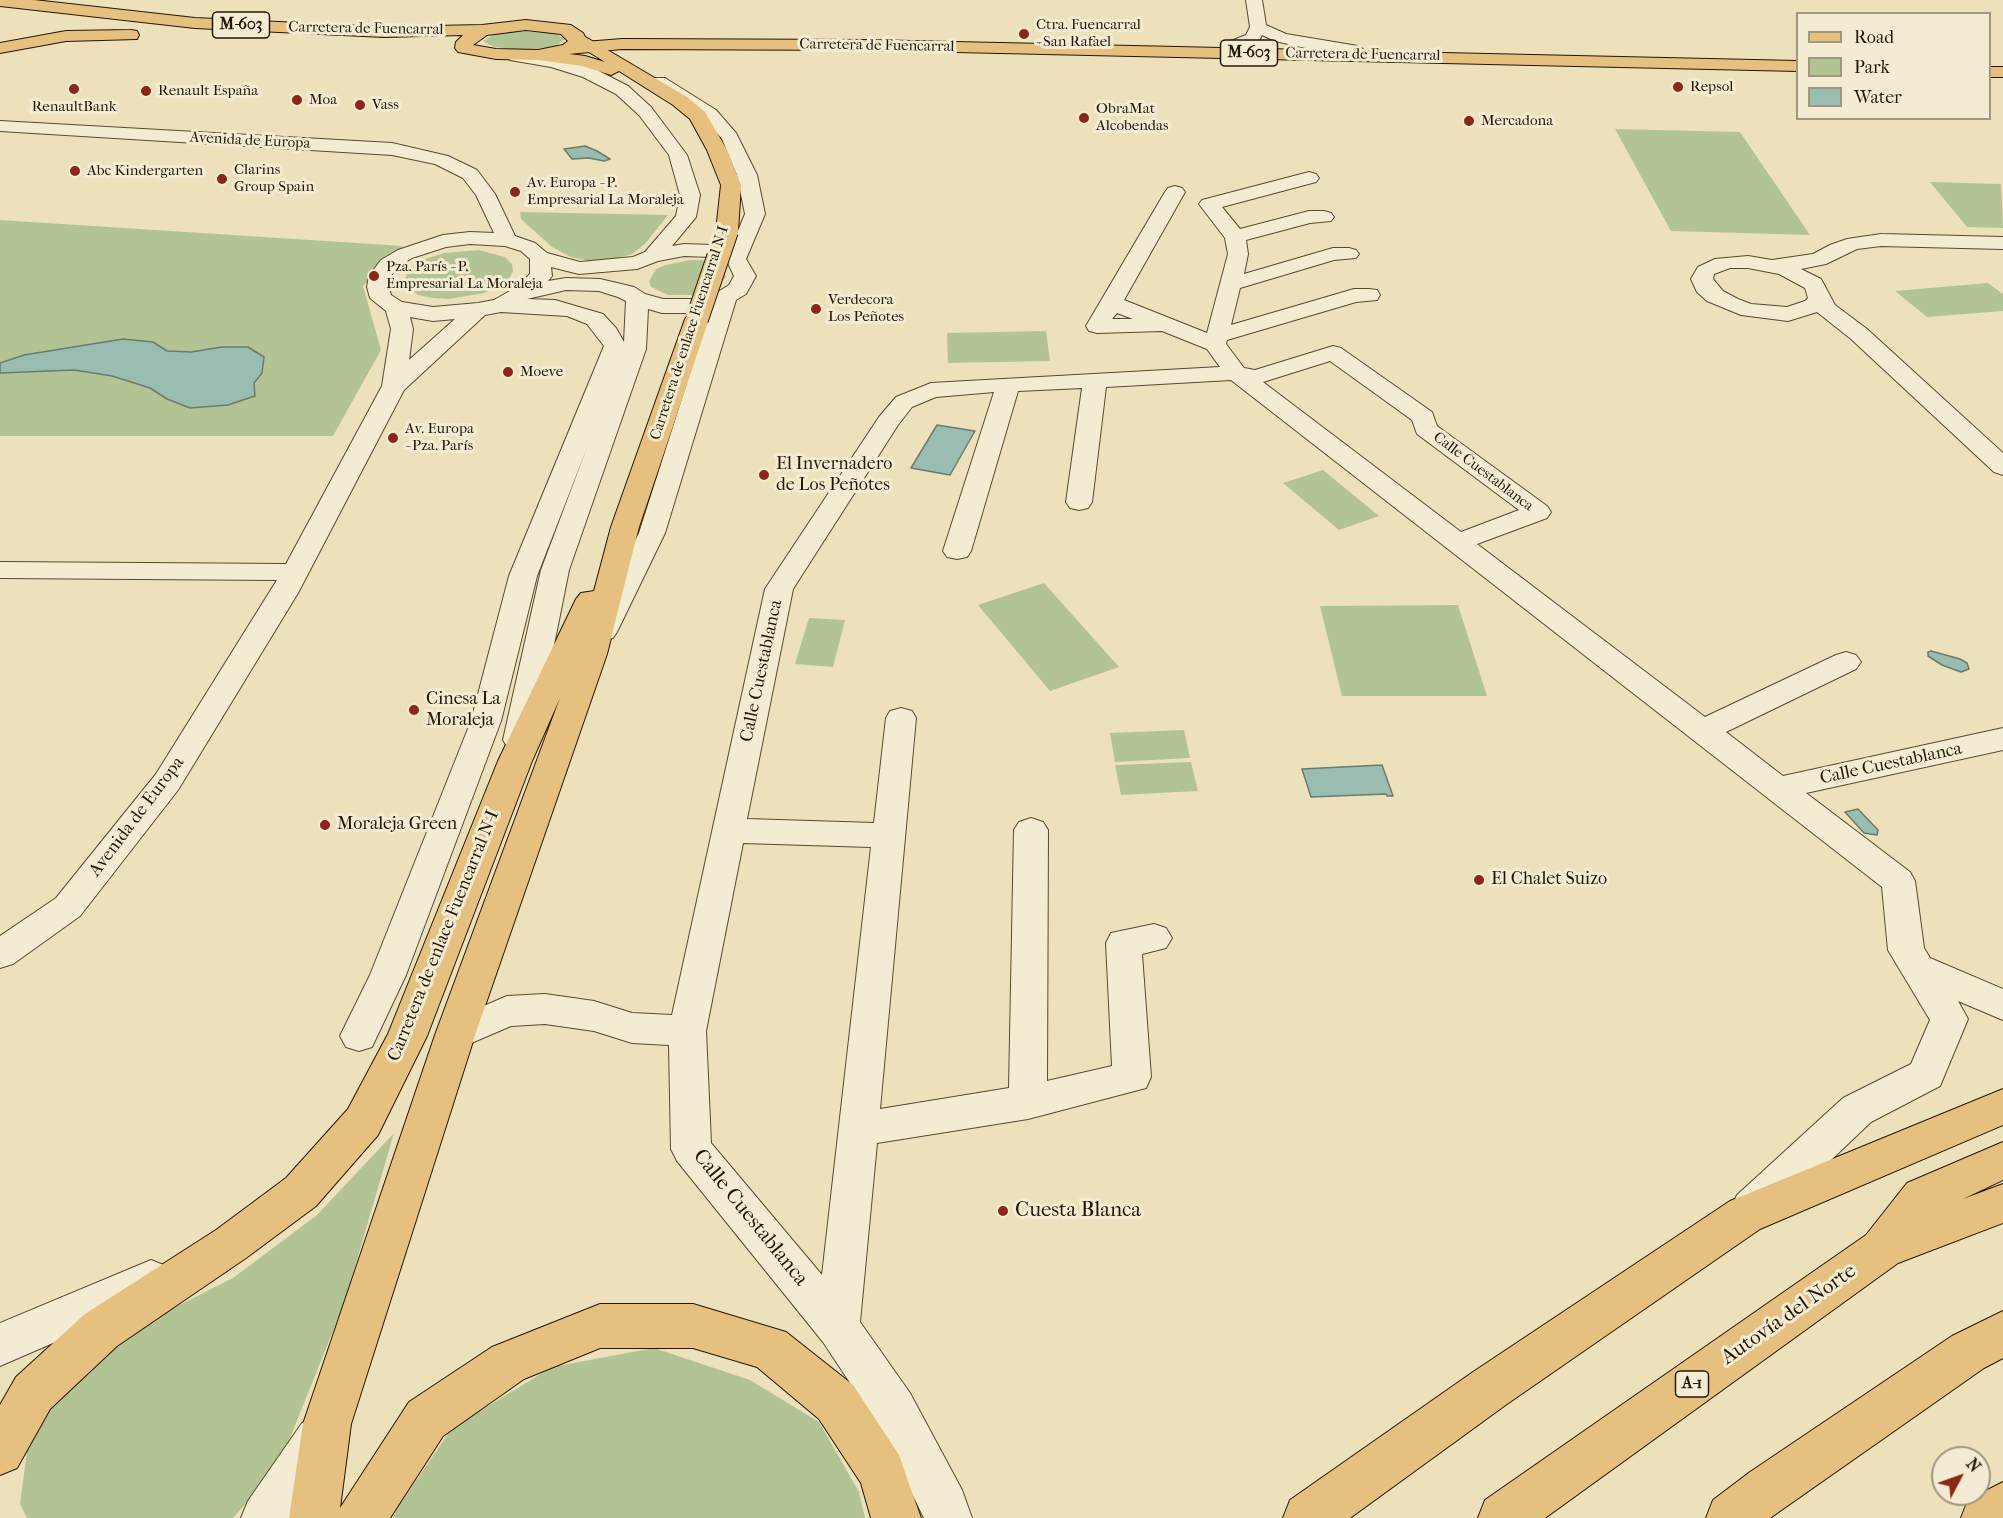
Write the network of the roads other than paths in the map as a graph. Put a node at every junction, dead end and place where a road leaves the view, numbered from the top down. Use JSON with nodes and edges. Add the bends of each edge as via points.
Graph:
{"nodes":[{"id":1,"x":30,"y":0,"type":"edge"},
{"id":2,"x":1254,"y":0,"type":"edge"},
{"id":3,"x":0,"y":1,"type":"edge"},
{"id":4,"x":0,"y":9,"type":"edge"},
{"id":5,"x":52,"y":13,"type":"junction"},
{"id":6,"x":5,"y":23,"type":"edge"},
{"id":7,"x":1258,"y":27,"type":"junction"},
{"id":8,"x":482,"y":30,"type":"junction"},
{"id":9,"x":295,"y":36,"type":"junction"},
{"id":10,"x":577,"y":41,"type":"junction"},
{"id":11,"x":1232,"y":46,"type":"junction"},
{"id":12,"x":1,"y":47,"type":"edge"},
{"id":13,"x":464,"y":48,"type":"junction"},
{"id":14,"x":1358,"y":51,"type":"junction"},
{"id":15,"x":538,"y":55,"type":"junction"},
{"id":16,"x":516,"y":56,"type":"junction"},
{"id":17,"x":1796,"y":59,"type":"edge"},
{"id":18,"x":1796,"y":66,"type":"edge"},
{"id":19,"x":659,"y":85,"type":"junction"},
{"id":20,"x":0,"y":126,"type":"edge"},
{"id":21,"x":710,"y":138,"type":"junction"},
{"id":22,"x":1310,"y":178,"type":"dead end"},
{"id":23,"x":476,"y":208,"type":"junction"},
{"id":24,"x":1324,"y":217,"type":"dead end"},
{"id":25,"x":1218,"y":218,"type":"junction"},
{"id":26,"x":1235,"y":237,"type":"junction"},
{"id":27,"x":507,"y":240,"type":"junction"},
{"id":28,"x":443,"y":242,"type":"junction"},
{"id":29,"x":2003,"y":243,"type":"edge"},
{"id":30,"x":1349,"y":254,"type":"dead end"},
{"id":31,"x":540,"y":257,"type":"junction"},
{"id":32,"x":736,"y":259,"type":"junction"},
{"id":33,"x":644,"y":260,"type":"junction"},
{"id":34,"x":1819,"y":260,"type":"junction"},
{"id":35,"x":1774,"y":266,"type":"junction"},
{"id":36,"x":1231,"y":284,"type":"junction"},
{"id":37,"x":1816,"y":292,"type":"junction"},
{"id":38,"x":1369,"y":295,"type":"dead end"},
{"id":39,"x":632,"y":296,"type":"junction"},
{"id":40,"x":726,"y":297,"type":"junction"},
{"id":41,"x":501,"y":303,"type":"junction"},
{"id":42,"x":396,"y":308,"type":"junction"},
{"id":43,"x":1788,"y":314,"type":"junction"},
{"id":44,"x":1859,"y":334,"type":"junction"},
{"id":45,"x":1216,"y":340,"type":"junction"},
{"id":46,"x":1236,"y":373,"type":"junction"},
{"id":47,"x":1095,"y":380,"type":"junction"},
{"id":48,"x":1008,"y":384,"type":"junction"},
{"id":49,"x":394,"y":386,"type":"junction"},
{"id":50,"x":2003,"y":467,"type":"edge"},
{"id":51,"x":1079,"y":502,"type":"dead end"},
{"id":52,"x":625,"y":527,"type":"junction"},
{"id":53,"x":1458,"y":542,"type":"junction"},
{"id":54,"x":957,"y":551,"type":"dead end"},
{"id":55,"x":0,"y":570,"type":"edge"},
{"id":56,"x":289,"y":582,"type":"junction"},
{"id":57,"x":0,"y":590,"type":"edge"},
{"id":58,"x":592,"y":654,"type":"junction"},
{"id":59,"x":1846,"y":662,"type":"dead end"},
{"id":60,"x":901,"y":718,"type":"dead end"},
{"id":61,"x":1704,"y":730,"type":"junction"},
{"id":62,"x":2003,"y":739,"type":"edge"},
{"id":63,"x":515,"y":761,"type":"junction"},
{"id":64,"x":1779,"y":788,"type":"junction"},
{"id":65,"x":1031,"y":830,"type":"dead end"},
{"id":66,"x":728,"y":831,"type":"junction"},
{"id":67,"x":889,"y":835,"type":"junction"},
{"id":68,"x":1154,"y":938,"type":"dead end"},
{"id":69,"x":0,"y":954,"type":"edge"},
{"id":70,"x":1917,"y":968,"type":"junction"},
{"id":71,"x":2003,"y":1005,"type":"edge"},
{"id":72,"x":687,"y":1031,"type":"junction"},
{"id":73,"x":455,"y":1035,"type":"junction"},
{"id":74,"x":359,"y":1036,"type":"dead end"},
{"id":75,"x":1028,"y":1102,"type":"junction"},
{"id":76,"x":2003,"y":1106,"type":"edge"},
{"id":77,"x":860,"y":1129,"type":"junction"},
{"id":78,"x":2003,"y":1160,"type":"edge"},
{"id":79,"x":2003,"y":1203,"type":"edge"},
{"id":80,"x":1745,"y":1215,"type":"junction"},
{"id":81,"x":231,"y":1245,"type":"junction"},
{"id":82,"x":1882,"y":1249,"type":"junction"},
{"id":83,"x":838,"y":1327,"type":"junction"},
{"id":84,"x":1991,"y":1342,"type":"edge"},
{"id":85,"x":0,"y":1345,"type":"edge"},
{"id":86,"x":327,"y":1424,"type":"junction"},
{"id":87,"x":0,"y":1451,"type":"edge"},
{"id":88,"x":2003,"y":1507,"type":"edge"},
{"id":89,"x":265,"y":1518,"type":"edge"},
{"id":90,"x":314,"y":1518,"type":"edge"},
{"id":91,"x":361,"y":1518,"type":"edge"},
{"id":92,"x":896,"y":1518,"type":"edge"},
{"id":93,"x":948,"y":1518,"type":"edge"},
{"id":94,"x":1308,"y":1518,"type":"edge"},
{"id":95,"x":1503,"y":1518,"type":"edge"},
{"id":96,"x":1731,"y":1518,"type":"edge"},
{"id":97,"x":1986,"y":1518,"type":"edge"}],
"edges":[{"from":1,"to":5,"type":"main road"},
{"from":2,"to":7,"type":"street"},
{"from":3,"to":5,"type":"main road","name":"Carretera de Fuencarral","number":"M-603"},
{"from":4,"to":5,"type":"main road","number":"M-603"},
{"from":5,"to":6,"type":"main road"},
{"from":5,"to":8,"type":"main road","name":"Carretera de Fuencarral","number":"M-603","via":[[384,32]]},
{"from":5,"to":9,"type":"main road","name":"Carretera de Fuencarral","number":"M-603","via":[[210,31]]},
{"from":6,"to":12,"type":"main road"},
{"from":7,"to":11,"type":"street","via":[[1253,38]]},
{"from":7,"to":14,"type":"street","via":[[1281,38]]},
{"from":8,"to":10,"type":"main road","number":"M-603","via":[[552,27]]},
{"from":8,"to":13,"type":"main road","via":[[465,42]]},
{"from":9,"to":12,"type":"main road","via":[[66,36]]},
{"from":9,"to":13,"type":"main road","name":"Carretera de Fuencarral","number":"M-603","via":[[418,40]]},
{"from":10,"to":11,"type":"main road","name":"Carretera de Fuencarral","number":"M-603","via":[[1020,40]]},
{"from":10,"to":15,"type":"main road","number":"M-603"},
{"from":10,"to":18,"type":"main road","name":"Carretera de Fuencarral","number":"M-603"},
{"from":10,"to":19,"type":"main road","name":"Carretera de enlace Fuencarral N-I"},
{"from":11,"to":14,"type":"main road","name":"Carretera de Fuencarral","number":"M-603"},
{"from":13,"to":16,"type":"main road","number":"M-603"},
{"from":14,"to":17,"type":"main road","name":"Carretera de Fuencarral","number":"M-603"},
{"from":15,"to":16,"type":"main road","number":"M-603"},
{"from":15,"to":21,"type":"main road","name":"Carretera de enlace Fuencarral N-I","via":[[585,62],[617,72],[660,95]]},
{"from":16,"to":33,"type":"street","via":[[589,73],[622,90],[645,111],[678,155],[690,195],[686,217]]},
{"from":19,"to":21,"type":"main road","name":"Carretera de enlace Fuencarral N-I","via":[[698,116]]},
{"from":19,"to":32,"type":"street","via":[[710,114],[730,137],[747,175],[755,214]]},
{"from":20,"to":23,"type":"street","name":"Avenida de Europa","via":[[392,149],[441,160],[470,174]]},
{"from":21,"to":52,"type":"main road","name":"Carretera de enlace Fuencarral N-I","bridge":true,"via":[[731,185],[727,231]]},
{"from":22,"to":25,"type":"street","via":[[1209,204]]},
{"from":23,"to":27,"type":"street","name":"Avenida de Europa"},
{"from":23,"to":28,"type":"street","via":[[464,227]]},
{"from":24,"to":26,"type":"street","via":[[1309,217]]},
{"from":25,"to":26,"type":"street"},
{"from":25,"to":45,"type":"street","via":[[1181,208],[1097,326],[1168,326]]},
{"from":26,"to":36,"type":"street","via":[[1238,254]]},
{"from":27,"to":28,"type":"street","via":[[470,238]]},
{"from":27,"to":31,"type":"street","via":[[528,247]]},
{"from":28,"to":42,"type":"street","via":[[388,264],[378,288],[381,298]]},
{"from":29,"to":34,"type":"street","via":[[1881,240],[1854,243]]},
{"from":30,"to":36,"type":"street","via":[[1333,254]]},
{"from":31,"to":33,"type":"street","via":[[579,268]]},
{"from":31,"to":41,"type":"street","name":"Avenida de Europa","via":[[541,276]]},
{"from":32,"to":33,"type":"street","via":[[713,251],[684,250]]},
{"from":32,"to":40,"type":"street","via":[[745,276],[738,289]]},
{"from":33,"to":39,"type":"street","via":[[624,276]]},
{"from":34,"to":35,"type":"street"},
{"from":34,"to":37,"type":"street"},
{"from":35,"to":37,"type":"street","via":[[1800,276]]},
{"from":35,"to":43,"type":"street","via":[[1730,262],[1705,271],[1702,279],[1715,296],[1730,304]]},
{"from":36,"to":45,"type":"street"},
{"from":37,"to":43,"type":"street","via":[[1813,306]]},
{"from":37,"to":44,"type":"street","via":[[1827,310]]},
{"from":38,"to":45,"type":"street","via":[[1354,296]]},
{"from":39,"to":40,"type":"street","via":[[662,306],[696,306]]},
{"from":39,"to":41,"type":"street","via":[[600,285],[566,284]]},
{"from":39,"to":63,"type":"street","via":[[635,349],[555,570]]},
{"from":40,"to":58,"type":"street","via":[[652,532]]},
{"from":41,"to":42,"type":"street","via":[[433,314]]},
{"from":41,"to":49,"type":"street","name":"Avenida de Europa"},
{"from":41,"to":74,"type":"street","via":[[555,307],[595,319],[615,346],[524,576],[486,721],[388,975]]},
{"from":42,"to":49,"type":"street","name":"Avenida de Europa","via":[[402,329]]},
{"from":43,"to":44,"type":"street","via":[[1818,319]]},
{"from":44,"to":50,"type":"street"},
{"from":45,"to":46,"type":"street","name":"Calle Cuestablanca"},
{"from":46,"to":47,"type":"street","name":"Calle Cuestablanca"},
{"from":46,"to":53,"type":"street","name":"Calle Cuestablanca"},
{"from":46,"to":53,"type":"street","name":"Calle Cuestablanca","via":[[1256,377],[1333,353],[1423,417],[1426,429],[1538,512]]},
{"from":47,"to":48,"type":"street","name":"Calle Cuestablanca"},
{"from":47,"to":51,"type":"street"},
{"from":48,"to":54,"type":"street"},
{"from":48,"to":66,"type":"street","name":"Calle Cuestablanca","via":[[931,390],[904,402],[779,589]]},
{"from":49,"to":56,"type":"street","name":"Avenida de Europa"},
{"from":52,"to":58,"type":"main road","name":"Carretera de enlace Fuencarral N-I"},
{"from":52,"to":63,"type":"main road","name":"Carretera de enlace Fuencarral N-I"},
{"from":53,"to":61,"type":"street","name":"Calle Cuestablanca"},
{"from":55,"to":56,"type":"street"},
{"from":56,"to":57,"type":"street"},
{"from":56,"to":69,"type":"street","name":"Avenida de Europa","via":[[167,782],[68,907]]},
{"from":58,"to":73,"type":"main road","name":"Carretera de enlace Fuencarral N-I"},
{"from":59,"to":61,"type":"street"},
{"from":60,"to":67,"type":"street"},
{"from":61,"to":64,"type":"street","name":"Calle Cuestablanca"},
{"from":62,"to":64,"type":"street","name":"Calle Cuestablanca"},
{"from":63,"to":81,"type":"main road","name":"Carretera de enlace Fuencarral N-I","via":[[407,1036],[363,1122],[301,1192]]},
{"from":64,"to":70,"type":"street","name":"Calle Cuestablanca","via":[[1898,881],[1906,950]]},
{"from":65,"to":75,"type":"street"},
{"from":66,"to":67,"type":"street"},
{"from":66,"to":72,"type":"street","name":"Calle Cuestablanca"},
{"from":67,"to":77,"type":"street"},
{"from":68,"to":75,"type":"street","via":[[1124,944],[1132,1077]]},
{"from":70,"to":71,"type":"street"},
{"from":70,"to":80,"type":"street","name":"Calle Cuestablanca","via":[[1949,1019],[1926,1075],[1857,1110]]},
{"from":72,"to":73,"type":"street","via":[[632,1028],[594,1016],[545,1009],[507,1011]]},
{"from":72,"to":83,"type":"street","name":"Calle Cuestablanca","via":[[691,1149]]},
{"from":73,"to":86,"type":"main road","name":"Carretera de enlace Fuencarral N-I"},
{"from":75,"to":77,"type":"street"},
{"from":76,"to":80,"type":"main road"},
{"from":77,"to":83,"type":"street"},
{"from":78,"to":82,"type":"main road","via":[[1922,1197]]},
{"from":79,"to":82,"type":"main road","name":"Autovía del Norte","number":"A-1"},
{"from":80,"to":94,"type":"main road","via":[[1490,1388]]},
{"from":81,"to":85,"type":"street"},
{"from":81,"to":87,"type":"main road","name":"Carretera de enlace Fuencarral N-I","via":[[101,1330],[33,1393]]},
{"from":82,"to":95,"type":"main road","name":"Autovía del Norte","number":"A-1"},
{"from":83,"to":93,"type":"street","name":"Calle Cuestablanca","via":[[894,1408]]},
{"from":84,"to":96,"type":"main road","via":[[1767,1490]]},
{"from":86,"to":89,"type":"street"},
{"from":86,"to":90,"type":"main road","name":"Carretera de enlace Fuencarral N-I"},
{"from":88,"to":97,"type":"main road"},
{"from":91,"to":92,"type":"main road","via":[[426,1419],[508,1363],[600,1326],[693,1326],[770,1348],[836,1402],[882,1472]]}]}
